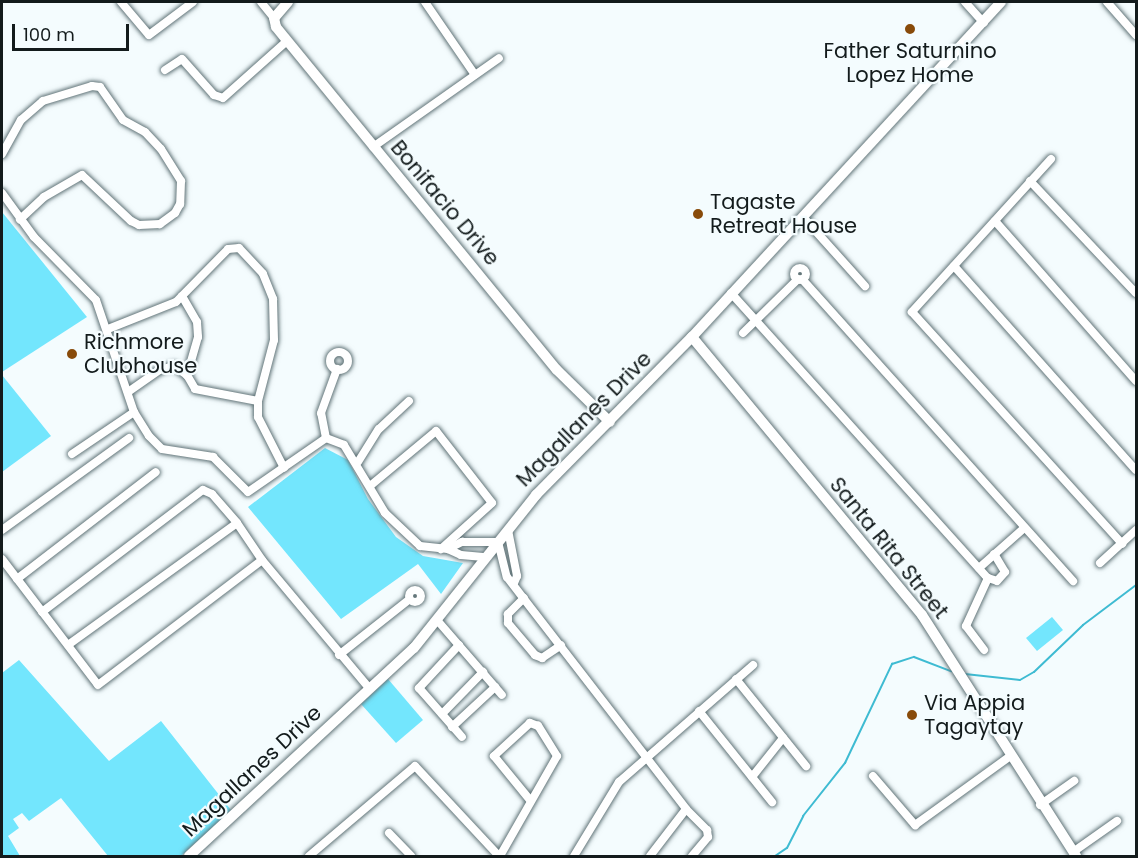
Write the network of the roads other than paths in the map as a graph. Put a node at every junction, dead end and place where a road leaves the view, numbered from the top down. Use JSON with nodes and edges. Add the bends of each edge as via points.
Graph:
{"nodes":[{"id":1,"x":121,"y":2,"type":"edge"},
{"id":2,"x":193,"y":2,"type":"edge"},
{"id":3,"x":261,"y":2,"type":"edge"},
{"id":4,"x":288,"y":2,"type":"edge"},
{"id":5,"x":425,"y":2,"type":"edge"},
{"id":6,"x":965,"y":2,"type":"edge"},
{"id":7,"x":1001,"y":2,"type":"edge"},
{"id":8,"x":1107,"y":2,"type":"edge"},
{"id":9,"x":274,"y":18,"type":"junction"},
{"id":10,"x":984,"y":23,"type":"junction"},
{"id":11,"x":1137,"y":36,"type":"edge"},
{"id":12,"x":287,"y":41,"type":"junction"},
{"id":13,"x":499,"y":58,"type":"dead end"},
{"id":14,"x":165,"y":70,"type":"dead end"},
{"id":15,"x":475,"y":75,"type":"junction"},
{"id":16,"x":373,"y":147,"type":"junction"},
{"id":17,"x":2,"y":154,"type":"edge"},
{"id":18,"x":1051,"y":159,"type":"dead end"},
{"id":19,"x":1030,"y":181,"type":"junction"},
{"id":20,"x":2,"y":193,"type":"edge"},
{"id":21,"x":803,"y":216,"type":"junction"},
{"id":22,"x":20,"y":219,"type":"junction"},
{"id":23,"x":995,"y":221,"type":"junction"},
{"id":24,"x":954,"y":266,"type":"junction"},
{"id":25,"x":865,"y":286,"type":"dead end"},
{"id":26,"x":1137,"y":292,"type":"edge"},
{"id":27,"x":731,"y":293,"type":"junction"},
{"id":28,"x":182,"y":296,"type":"junction"},
{"id":29,"x":756,"y":320,"type":"junction"},
{"id":30,"x":108,"y":329,"type":"junction"},
{"id":31,"x":743,"y":333,"type":"dead end"},
{"id":32,"x":692,"y":337,"type":"junction"},
{"id":33,"x":337,"y":369,"type":"dead end"},
{"id":34,"x":187,"y":375,"type":"junction"},
{"id":35,"x":1137,"y":381,"type":"edge"},
{"id":36,"x":128,"y":392,"type":"junction"},
{"id":37,"x":258,"y":401,"type":"junction"},
{"id":38,"x":409,"y":401,"type":"dead end"},
{"id":39,"x":134,"y":412,"type":"junction"},
{"id":40,"x":610,"y":422,"type":"junction"},
{"id":41,"x":129,"y":438,"type":"dead end"},
{"id":42,"x":326,"y":438,"type":"junction"},
{"id":43,"x":72,"y":454,"type":"dead end"},
{"id":44,"x":358,"y":462,"type":"junction"},
{"id":45,"x":284,"y":468,"type":"junction"},
{"id":46,"x":1137,"y":470,"type":"edge"},
{"id":47,"x":156,"y":472,"type":"dead end"},
{"id":48,"x":370,"y":486,"type":"junction"},
{"id":49,"x":237,"y":523,"type":"junction"},
{"id":50,"x":1024,"y":528,"type":"junction"},
{"id":51,"x":2,"y":530,"type":"edge"},
{"id":52,"x":508,"y":530,"type":"junction"},
{"id":53,"x":1137,"y":530,"type":"edge"},
{"id":54,"x":498,"y":542,"type":"junction"},
{"id":55,"x":1122,"y":544,"type":"junction"},
{"id":56,"x":444,"y":549,"type":"junction"},
{"id":57,"x":994,"y":554,"type":"junction"},
{"id":58,"x":486,"y":557,"type":"junction"},
{"id":59,"x":2,"y":559,"type":"edge"},
{"id":60,"x":262,"y":560,"type":"junction"},
{"id":61,"x":1100,"y":564,"type":"dead end"},
{"id":62,"x":979,"y":568,"type":"junction"},
{"id":63,"x":988,"y":578,"type":"junction"},
{"id":64,"x":17,"y":579,"type":"junction"},
{"id":65,"x":1073,"y":581,"type":"dead end"},
{"id":66,"x":514,"y":583,"type":"junction"},
{"id":67,"x":524,"y":598,"type":"junction"},
{"id":68,"x":410,"y":599,"type":"dead end"},
{"id":69,"x":42,"y":612,"type":"junction"},
{"id":70,"x":437,"y":620,"type":"junction"},
{"id":71,"x":68,"y":645,"type":"junction"},
{"id":72,"x":459,"y":645,"type":"junction"},
{"id":73,"x":561,"y":645,"type":"junction"},
{"id":74,"x":984,"y":650,"type":"dead end"},
{"id":75,"x":339,"y":655,"type":"junction"},
{"id":76,"x":753,"y":665,"type":"dead end"},
{"id":77,"x":483,"y":672,"type":"junction"},
{"id":78,"x":736,"y":679,"type":"junction"},
{"id":79,"x":495,"y":687,"type":"junction"},
{"id":80,"x":369,"y":689,"type":"junction"},
{"id":81,"x":502,"y":695,"type":"dead end"},
{"id":82,"x":699,"y":711,"type":"junction"},
{"id":83,"x":442,"y":714,"type":"junction"},
{"id":84,"x":453,"y":727,"type":"junction"},
{"id":85,"x":462,"y":738,"type":"dead end"},
{"id":86,"x":783,"y":738,"type":"junction"},
{"id":87,"x":645,"y":757,"type":"junction"},
{"id":88,"x":1009,"y":757,"type":"junction"},
{"id":89,"x":806,"y":766,"type":"dead end"},
{"id":90,"x":873,"y":776,"type":"dead end"},
{"id":91,"x":752,"y":777,"type":"junction"},
{"id":92,"x":1074,"y":781,"type":"dead end"},
{"id":93,"x":530,"y":800,"type":"junction"},
{"id":94,"x":772,"y":802,"type":"dead end"},
{"id":95,"x":1040,"y":805,"type":"junction"},
{"id":96,"x":686,"y":809,"type":"junction"},
{"id":97,"x":1117,"y":821,"type":"dead end"},
{"id":98,"x":389,"y":833,"type":"dead end"},
{"id":99,"x":1074,"y":854,"type":"edge"},
{"id":100,"x":189,"y":856,"type":"edge"},
{"id":101,"x":309,"y":856,"type":"edge"},
{"id":102,"x":411,"y":856,"type":"edge"},
{"id":103,"x":499,"y":856,"type":"edge"},
{"id":104,"x":574,"y":856,"type":"edge"},
{"id":105,"x":650,"y":856,"type":"edge"},
{"id":106,"x":692,"y":856,"type":"edge"}],
"edges":[{"from":1,"to":2,"type":"street","via":[[148,35]]},
{"from":3,"to":9,"type":"street"},
{"from":4,"to":9,"type":"street"},
{"from":5,"to":15,"type":"street"},
{"from":6,"to":10,"type":"street"},
{"from":7,"to":10,"type":"street","name":"Magallanes Drive"},
{"from":8,"to":11,"type":"street"},
{"from":9,"to":12,"type":"street","name":"Bonifacio Drive"},
{"from":10,"to":21,"type":"street","name":"Magallanes Drive"},
{"from":12,"to":14,"type":"street","via":[[223,98],[214,96],[182,59]]},
{"from":12,"to":16,"type":"street","name":"Bonifacio Drive"},
{"from":13,"to":15,"type":"street"},
{"from":15,"to":16,"type":"street"},
{"from":16,"to":40,"type":"street","name":"Bonifacio Drive","via":[[557,370]]},
{"from":17,"to":22,"type":"street","via":[[21,120],[43,101],[78,87],[100,87],[123,120],[145,132],[161,149],[181,181],[180,204],[160,224],[139,225],[131,221],[82,175],[44,197]]},
{"from":18,"to":19,"type":"street"},
{"from":19,"to":23,"type":"street"},
{"from":19,"to":26,"type":"street"},
{"from":20,"to":22,"type":"street"},
{"from":21,"to":25,"type":"street"},
{"from":21,"to":27,"type":"street","name":"Magallanes Drive"},
{"from":22,"to":30,"type":"street","via":[[91,293]]},
{"from":23,"to":24,"type":"street"},
{"from":23,"to":35,"type":"street"},
{"from":24,"to":46,"type":"street"},
{"from":24,"to":55,"type":"street","via":[[912,312]]},
{"from":27,"to":29,"type":"street"},
{"from":27,"to":32,"type":"street","name":"Magallanes Drive"},
{"from":28,"to":30,"type":"street"},
{"from":28,"to":34,"type":"street","via":[[197,321],[198,337]]},
{"from":28,"to":37,"type":"street","via":[[199,275],[232,247],[241,249],[263,274],[273,299],[275,320]]},
{"from":29,"to":31,"type":"street"},
{"from":29,"to":50,"type":"street","via":[[800,279]]},
{"from":29,"to":62,"type":"street"},
{"from":30,"to":36,"type":"street"},
{"from":32,"to":40,"type":"street","name":"Magallanes Drive"},
{"from":32,"to":88,"type":"street","name":"Santa Rita Street","via":[[922,615]]},
{"from":33,"to":42,"type":"street","via":[[321,413]]},
{"from":34,"to":36,"type":"street","via":[[174,366],[165,367]]},
{"from":34,"to":37,"type":"street","via":[[195,389]]},
{"from":36,"to":39,"type":"street"},
{"from":37,"to":45,"type":"street","via":[[258,417]]},
{"from":38,"to":44,"type":"street","via":[[379,429]]},
{"from":39,"to":43,"type":"street"},
{"from":39,"to":45,"type":"street","via":[[162,449],[213,457],[248,492]]},
{"from":40,"to":52,"type":"street","name":"Magallanes Drive","via":[[536,495]]},
{"from":41,"to":51,"type":"street"},
{"from":42,"to":44,"type":"street","via":[[344,445]]},
{"from":42,"to":45,"type":"street"},
{"from":44,"to":48,"type":"street"},
{"from":47,"to":64,"type":"street"},
{"from":48,"to":56,"type":"street","via":[[385,513],[401,530],[420,546]]},
{"from":48,"to":56,"type":"street","via":[[436,431],[492,503]]},
{"from":49,"to":60,"type":"street"},
{"from":49,"to":69,"type":"street","via":[[212,494],[203,490]]},
{"from":49,"to":71,"type":"street"},
{"from":50,"to":57,"type":"street"},
{"from":50,"to":65,"type":"street"},
{"from":52,"to":54,"type":"street","name":"Magallanes Drive"},
{"from":52,"to":66,"type":"street","via":[[517,576]]},
{"from":53,"to":55,"type":"street"},
{"from":54,"to":56,"type":"street","via":[[462,542]]},
{"from":54,"to":58,"type":"street","name":"Magallanes Drive"},
{"from":54,"to":66,"type":"street","via":[[507,578]]},
{"from":55,"to":61,"type":"street"},
{"from":56,"to":58,"type":"street"},
{"from":57,"to":62,"type":"street"},
{"from":57,"to":63,"type":"street","via":[[1005,572],[997,581]]},
{"from":58,"to":70,"type":"street","name":"Magallanes Drive"},
{"from":59,"to":64,"type":"street"},
{"from":60,"to":71,"type":"street","via":[[98,685]]},
{"from":60,"to":75,"type":"street"},
{"from":62,"to":63,"type":"street"},
{"from":63,"to":74,"type":"street","via":[[966,626]]},
{"from":64,"to":69,"type":"street"},
{"from":66,"to":67,"type":"street"},
{"from":67,"to":73,"type":"street"},
{"from":67,"to":73,"type":"street","via":[[508,614],[508,623],[534,655],[542,658]]},
{"from":68,"to":75,"type":"street"},
{"from":69,"to":71,"type":"street"},
{"from":70,"to":72,"type":"street"},
{"from":70,"to":80,"type":"street","name":"Magallanes Drive","via":[[414,648]]},
{"from":72,"to":77,"type":"street"},
{"from":72,"to":83,"type":"street","via":[[419,688]]},
{"from":73,"to":87,"type":"street"},
{"from":75,"to":80,"type":"street"},
{"from":76,"to":78,"type":"street"},
{"from":77,"to":79,"type":"street"},
{"from":77,"to":83,"type":"street"},
{"from":78,"to":82,"type":"street"},
{"from":78,"to":86,"type":"street"},
{"from":79,"to":81,"type":"street"},
{"from":79,"to":84,"type":"street"},
{"from":80,"to":100,"type":"street","name":"Magallanes Drive"},
{"from":82,"to":87,"type":"street"},
{"from":82,"to":91,"type":"street"},
{"from":83,"to":84,"type":"street"},
{"from":84,"to":85,"type":"street"},
{"from":86,"to":89,"type":"street"},
{"from":86,"to":91,"type":"street"},
{"from":87,"to":96,"type":"street"},
{"from":87,"to":104,"type":"street","via":[[608,796]]},
{"from":88,"to":90,"type":"street","via":[[915,825]]},
{"from":88,"to":95,"type":"street","name":"Santa Rita Street"},
{"from":91,"to":94,"type":"street"},
{"from":92,"to":95,"type":"street"},
{"from":93,"to":93,"type":"street","via":[[557,756],[538,726],[531,723],[494,756]]},
{"from":93,"to":103,"type":"street"},
{"from":95,"to":99,"type":"street","name":"Santa Rita Street"},
{"from":96,"to":105,"type":"street"},
{"from":96,"to":106,"type":"street","via":[[707,830],[708,837]]},
{"from":97,"to":99,"type":"street"},
{"from":98,"to":102,"type":"street"},
{"from":101,"to":103,"type":"street","via":[[415,766]]}]}
